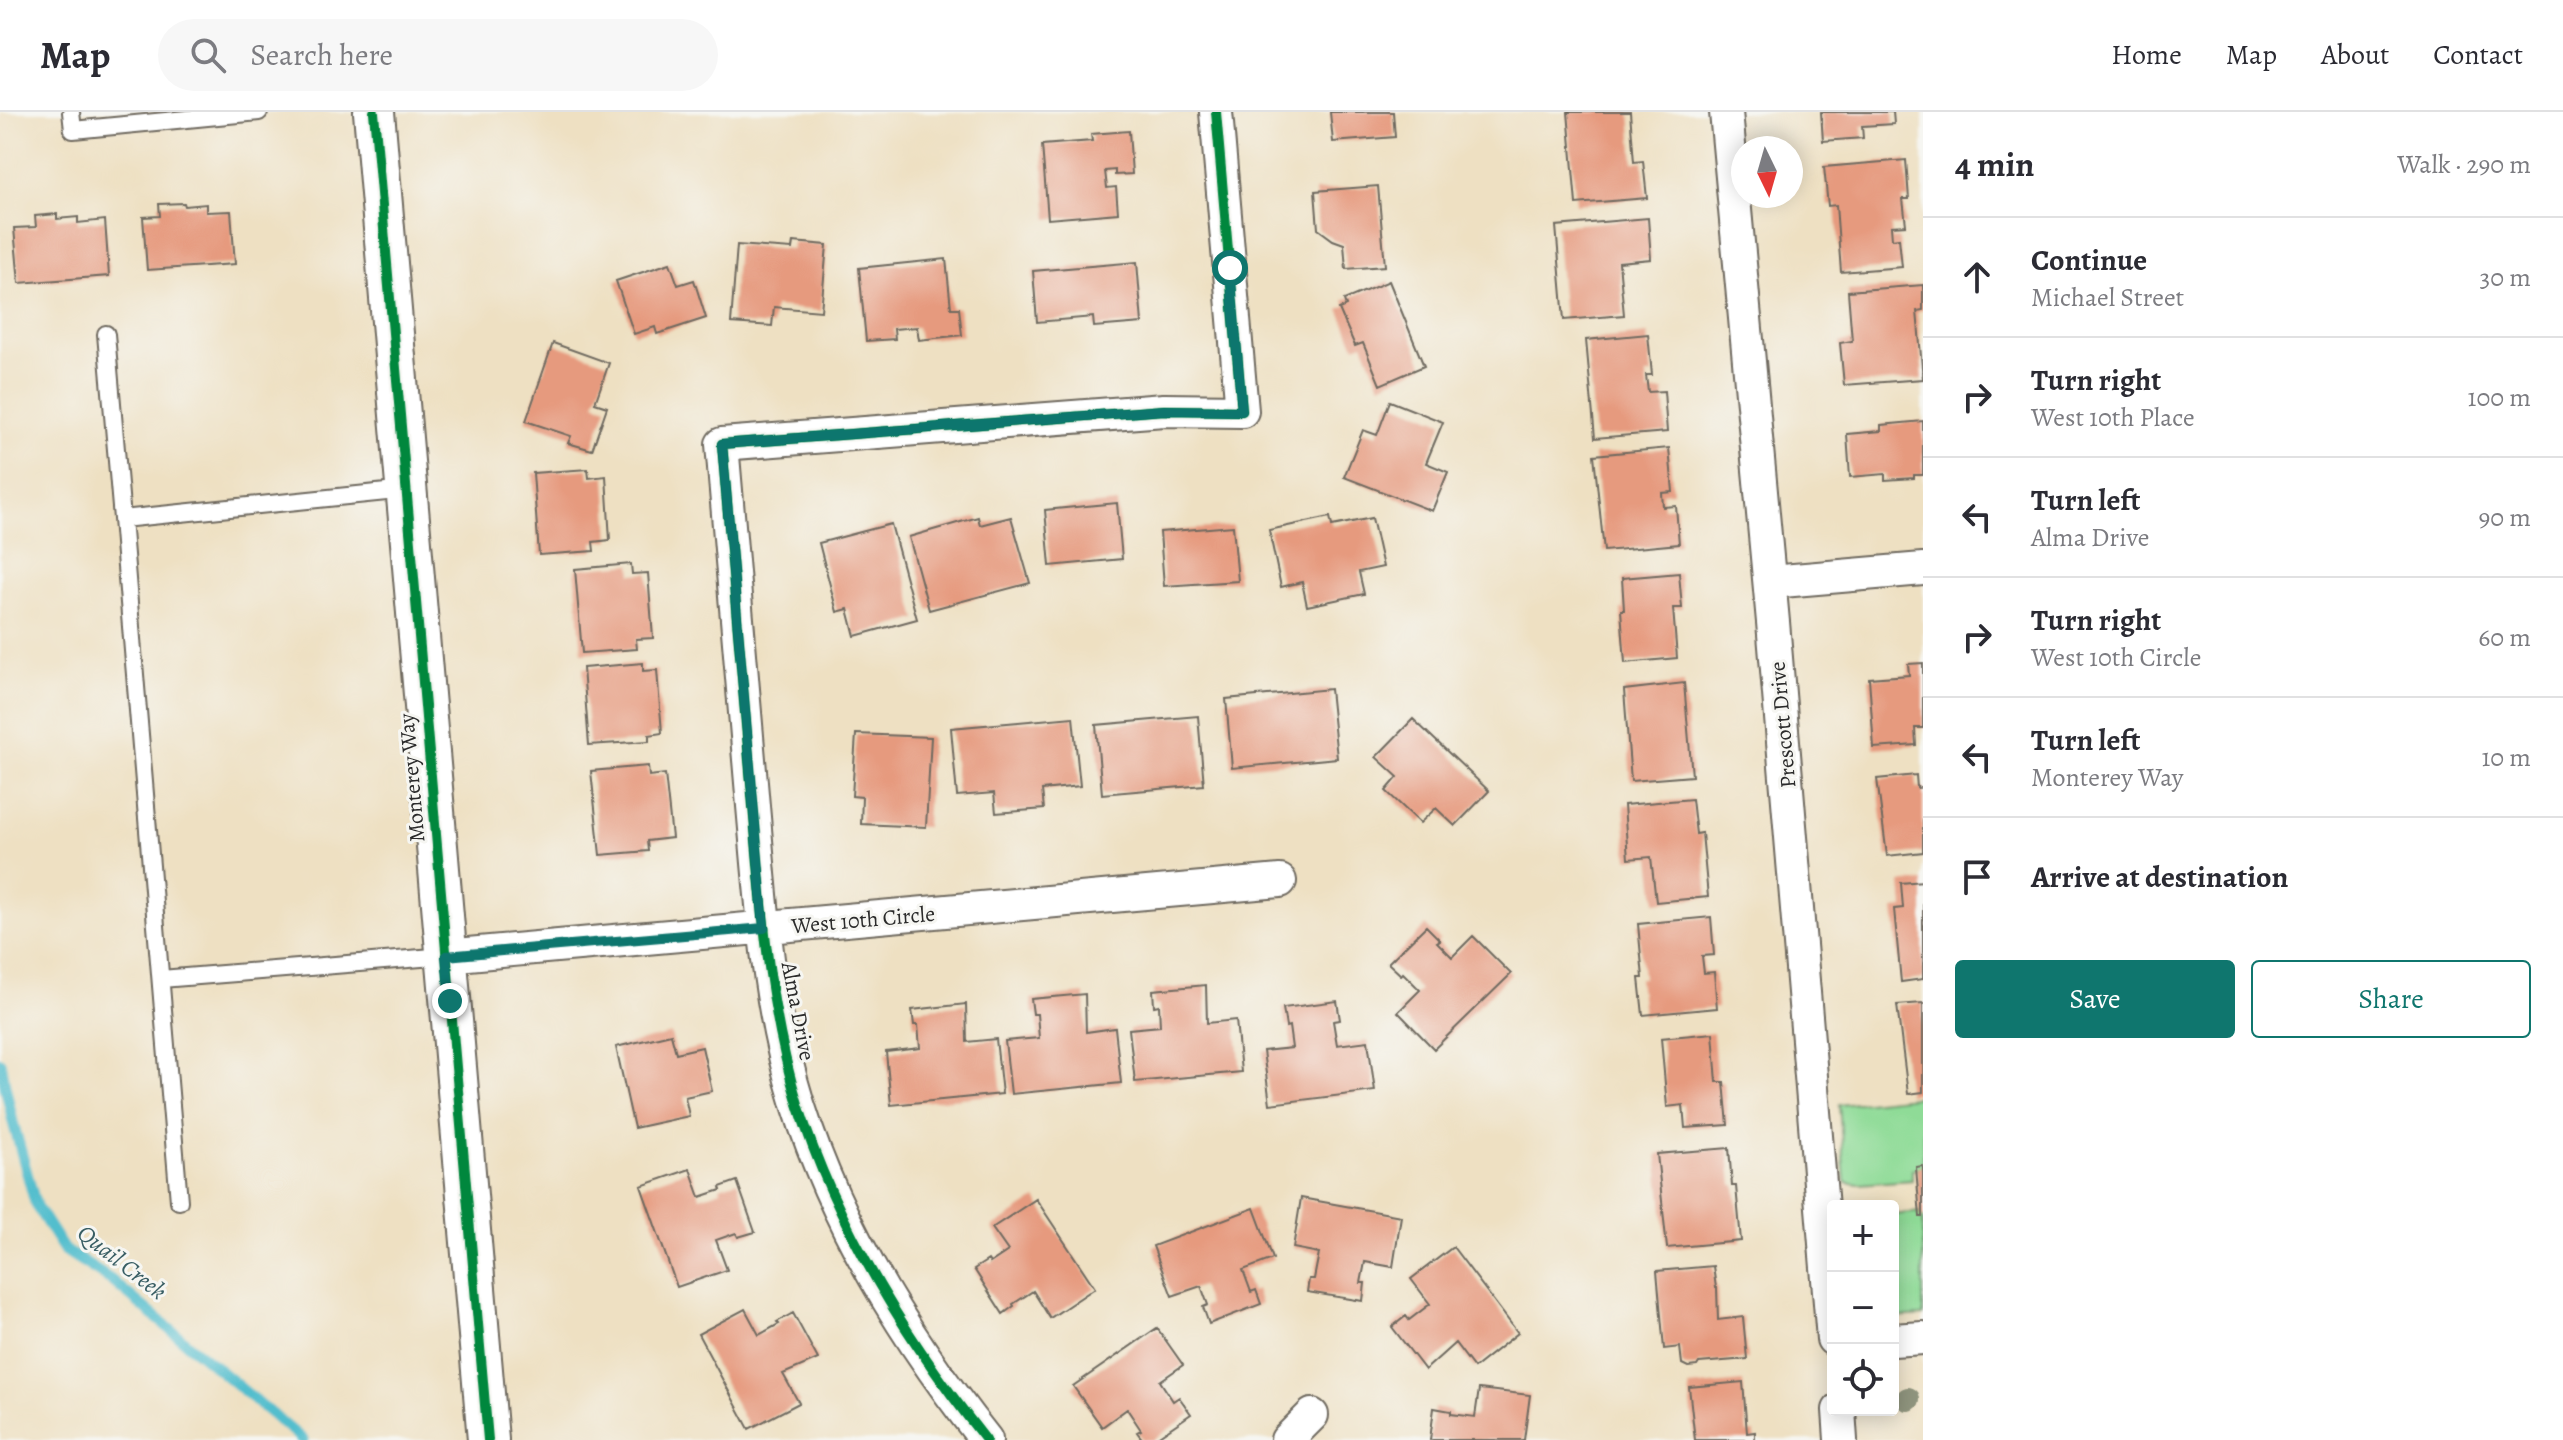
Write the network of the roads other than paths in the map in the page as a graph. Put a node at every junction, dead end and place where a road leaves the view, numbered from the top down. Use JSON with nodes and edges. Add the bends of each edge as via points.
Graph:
{"nodes":[{"id":1,"x":71,"y":112,"type":"edge"},
{"id":2,"x":259,"y":112,"type":"edge"},
{"id":3,"x":374,"y":112,"type":"edge"},
{"id":4,"x":1216,"y":112,"type":"edge"},
{"id":5,"x":1726,"y":112,"type":"edge"},
{"id":6,"x":106,"y":334,"type":"dead end"},
{"id":7,"x":406,"y":490,"type":"junction"},
{"id":8,"x":122,"y":519,"type":"junction"},
{"id":9,"x":1923,"y":569,"type":"edge"},
{"id":10,"x":1770,"y":582,"type":"junction"},
{"id":11,"x":1280,"y":881,"type":"dead end"},
{"id":12,"x":764,"y":928,"type":"junction"},
{"id":13,"x":446,"y":956,"type":"junction"},
{"id":14,"x":161,"y":979,"type":"junction"},
{"id":15,"x":179,"y":1201,"type":"dead end"},
{"id":16,"x":1827,"y":1272,"type":"edge"},
{"id":17,"x":1923,"y":1338,"type":"edge"},
{"id":18,"x":1899,"y":1340,"type":"edge"},
{"id":19,"x":1312,"y":1415,"type":"dead end"},
{"id":20,"x":1839,"y":1416,"type":"edge"},
{"id":21,"x":488,"y":1440,"type":"edge"},
{"id":22,"x":986,"y":1440,"type":"edge"},
{"id":23,"x":1287,"y":1440,"type":"edge"},
{"id":24,"x":1841,"y":1440,"type":"edge"}],
"edges":[{"from":1,"to":2,"type":"lane","via":[[73,130]]},
{"from":3,"to":7,"type":"street","name":"Monterey Way"},
{"from":4,"to":12,"type":"street","name":"Alma Drive","via":[[1242,411],[1164,410],[722,444]]},
{"from":5,"to":10,"type":"street","name":"Prescott Drive"},
{"from":6,"to":8,"type":"lane"},
{"from":7,"to":8,"type":"lane"},
{"from":7,"to":13,"type":"street","name":"Monterey Way"},
{"from":8,"to":14,"type":"lane"},
{"from":9,"to":10,"type":"street"},
{"from":10,"to":16,"type":"street","name":"Prescott Drive"},
{"from":11,"to":12,"type":"street","name":"West 10th Circle"},
{"from":12,"to":13,"type":"street","name":"West 10th Circle"},
{"from":12,"to":22,"type":"street","name":"Alma Drive","via":[[784,1051],[798,1105],[833,1196],[908,1334]]},
{"from":13,"to":14,"type":"lane"},
{"from":13,"to":21,"type":"street","name":"Monterey Way"},
{"from":14,"to":15,"type":"lane"},
{"from":17,"to":18,"type":"street"},
{"from":19,"to":23,"type":"street"},
{"from":20,"to":24,"type":"street"}]}
